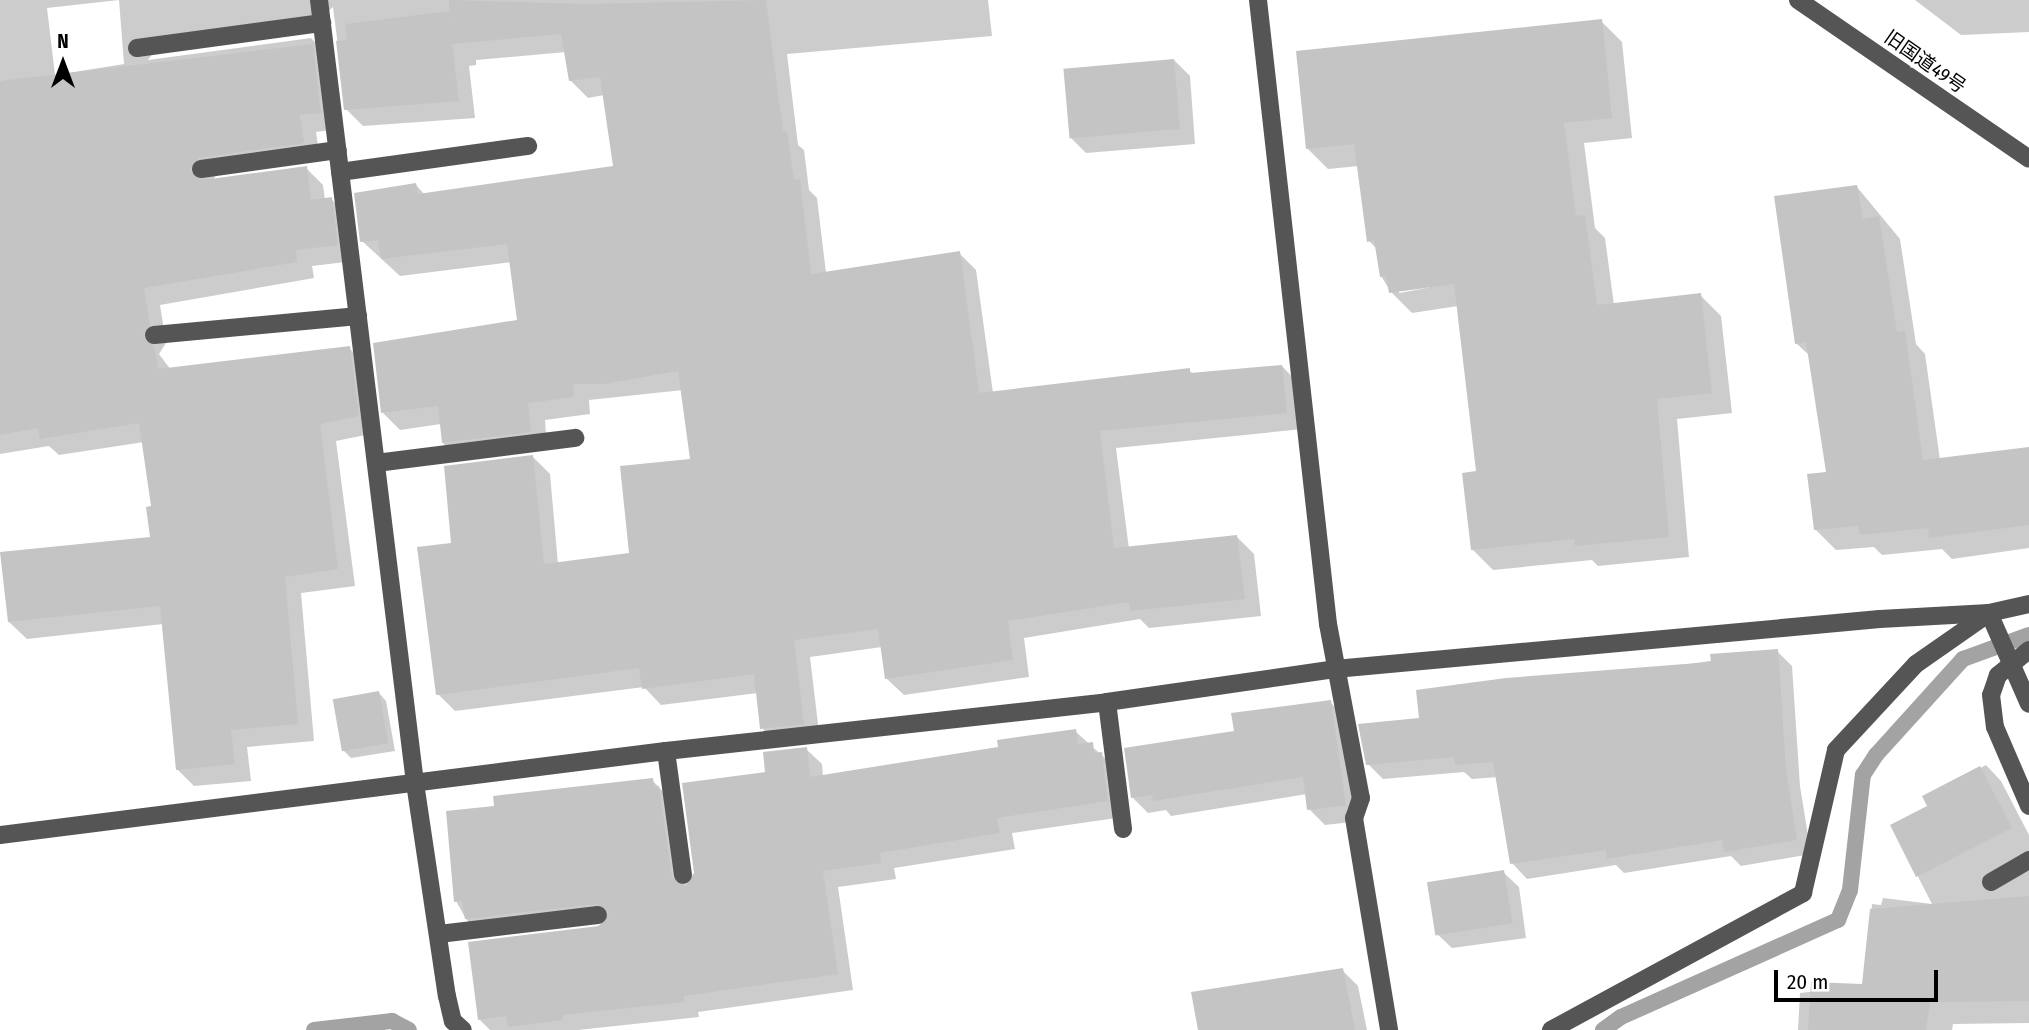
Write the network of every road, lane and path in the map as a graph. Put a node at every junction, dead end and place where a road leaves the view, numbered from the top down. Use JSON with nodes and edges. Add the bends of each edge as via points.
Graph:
{"nodes":[{"id":1,"x":319,"y":0,"type":"edge"},
{"id":2,"x":1258,"y":0,"type":"edge"},
{"id":3,"x":1798,"y":0,"type":"edge"},
{"id":4,"x":321,"y":23,"type":"junction"},
{"id":5,"x":137,"y":48,"type":"dead end"},
{"id":6,"x":528,"y":146,"type":"dead end"},
{"id":7,"x":338,"y":150,"type":"junction"},
{"id":8,"x":2029,"y":159,"type":"edge"},
{"id":9,"x":201,"y":169,"type":"dead end"},
{"id":10,"x":340,"y":172,"type":"junction"},
{"id":11,"x":358,"y":316,"type":"junction"},
{"id":12,"x":155,"y":335,"type":"dead end"},
{"id":13,"x":575,"y":438,"type":"dead end"},
{"id":14,"x":376,"y":463,"type":"junction"},
{"id":15,"x":2029,"y":604,"type":"edge"},
{"id":16,"x":1991,"y":615,"type":"junction"},
{"id":17,"x":2029,"y":650,"type":"edge"},
{"id":18,"x":2011,"y":659,"type":"junction"},
{"id":19,"x":1335,"y":670,"type":"junction"},
{"id":20,"x":1107,"y":702,"type":"junction"},
{"id":21,"x":2029,"y":704,"type":"edge"},
{"id":22,"x":666,"y":751,"type":"junction"},
{"id":23,"x":415,"y":783,"type":"junction"},
{"id":24,"x":2029,"y":806,"type":"edge"},
{"id":25,"x":1123,"y":829,"type":"dead end"},
{"id":26,"x":0,"y":835,"type":"edge"},
{"id":27,"x":2029,"y":860,"type":"edge"},
{"id":28,"x":683,"y":875,"type":"dead end"},
{"id":29,"x":1991,"y":882,"type":"dead end"},
{"id":30,"x":598,"y":915,"type":"dead end"},
{"id":31,"x":439,"y":933,"type":"junction"},
{"id":32,"x":463,"y":1030,"type":"edge"},
{"id":33,"x":1389,"y":1030,"type":"edge"},
{"id":34,"x":1552,"y":1030,"type":"edge"}],
"edges":[{"from":1,"to":4,"type":"street"},
{"from":2,"to":19,"type":"street"},
{"from":3,"to":8,"type":"street","name":"旧国道49号"},
{"from":4,"to":5,"type":"street"},
{"from":4,"to":7,"type":"street"},
{"from":6,"to":10,"type":"street"},
{"from":7,"to":9,"type":"street"},
{"from":7,"to":10,"type":"street"},
{"from":10,"to":11,"type":"street"},
{"from":11,"to":12,"type":"street"},
{"from":11,"to":14,"type":"street"},
{"from":13,"to":14,"type":"street"},
{"from":14,"to":23,"type":"street"},
{"from":15,"to":16,"type":"street"},
{"from":16,"to":18,"type":"street"},
{"from":16,"to":19,"type":"street","via":[[1880,618]]},
{"from":16,"to":34,"type":"street","via":[[1916,664],[1836,750],[1803,892]]},
{"from":17,"to":18,"type":"street"},
{"from":18,"to":21,"type":"street"},
{"from":18,"to":24,"type":"street","via":[[1997,675],[1991,695],[1993,716]]},
{"from":19,"to":20,"type":"street"},
{"from":19,"to":33,"type":"street","via":[[1361,798],[1354,818]]},
{"from":20,"to":22,"type":"street"},
{"from":20,"to":25,"type":"street"},
{"from":22,"to":23,"type":"street"},
{"from":22,"to":28,"type":"street"},
{"from":23,"to":26,"type":"street"},
{"from":23,"to":31,"type":"street"},
{"from":27,"to":29,"type":"street"},
{"from":30,"to":31,"type":"street"},
{"from":31,"to":32,"type":"street","via":[[453,1021]]}]}
